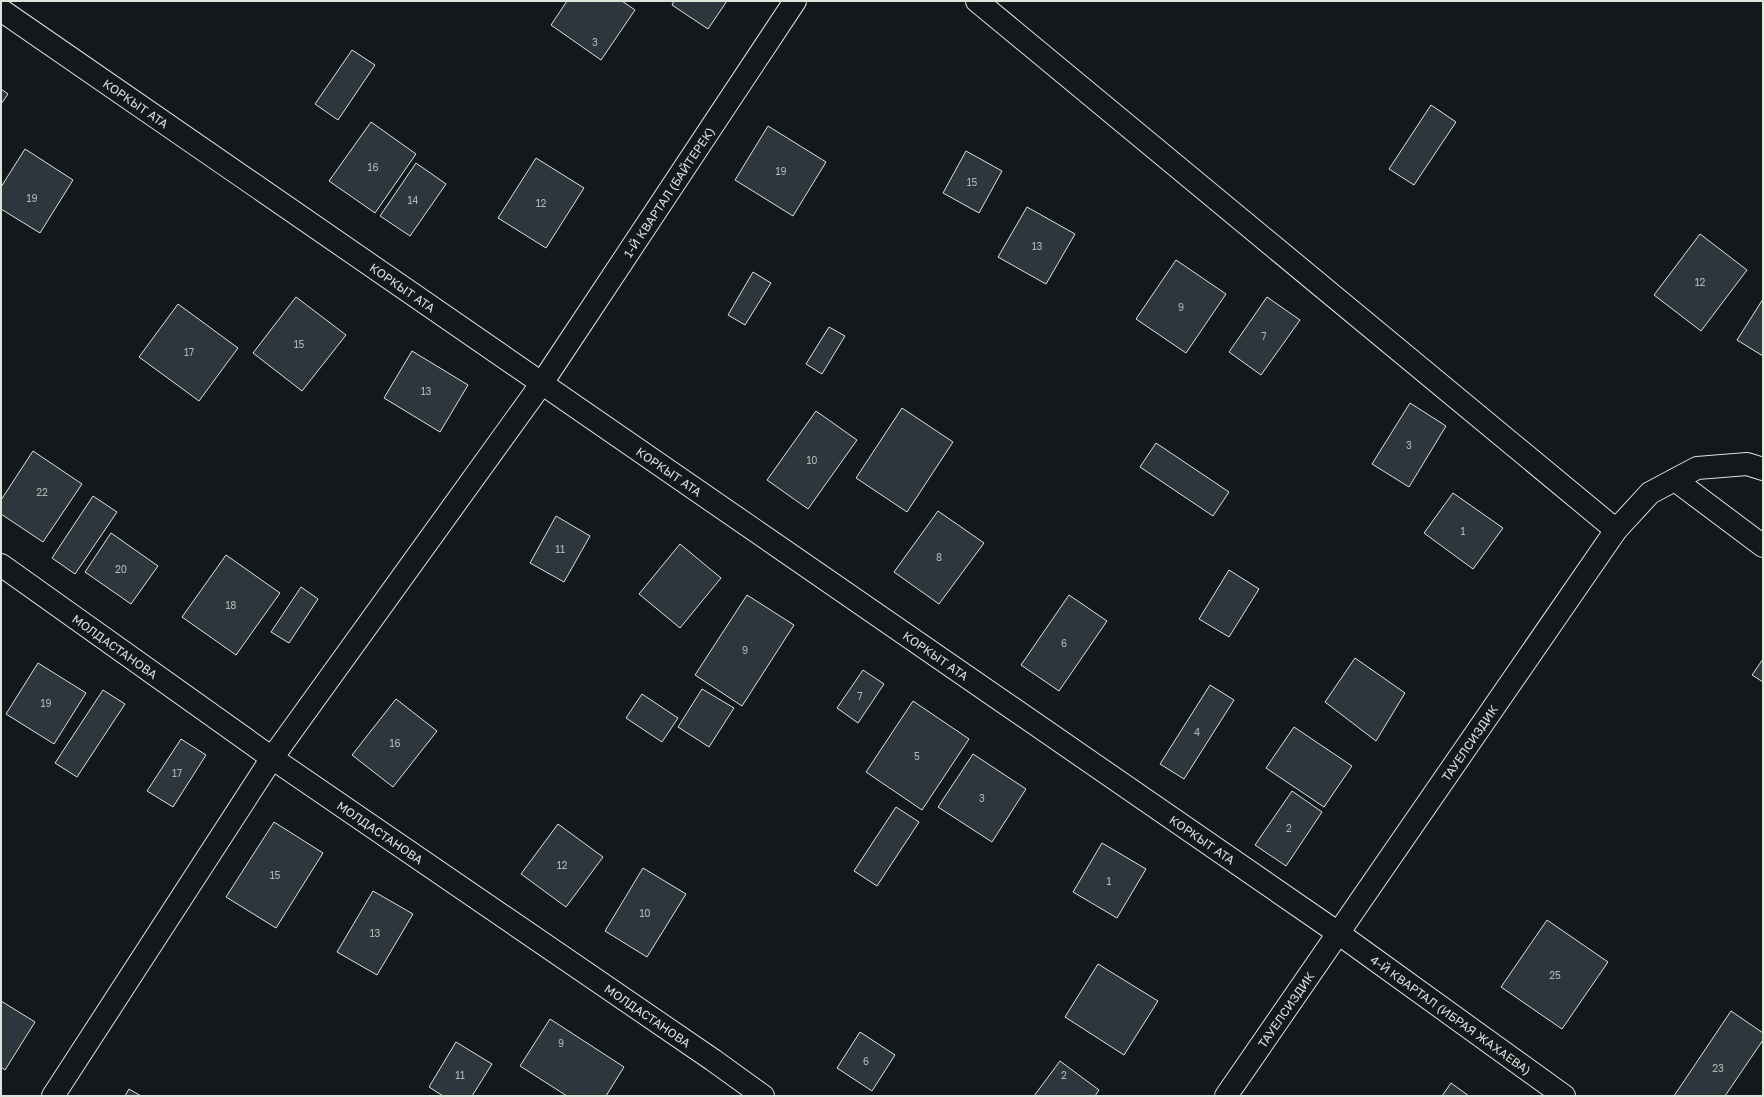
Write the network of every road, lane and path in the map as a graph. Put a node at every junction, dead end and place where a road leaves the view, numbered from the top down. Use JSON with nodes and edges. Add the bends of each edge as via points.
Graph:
{"nodes":[{"id":1,"x":795,"y":1,"type":"edge"},
{"id":2,"x":978,"y":1,"type":"edge"},
{"id":3,"x":1,"y":10,"type":"edge"},
{"id":4,"x":542,"y":383,"type":"junction"},
{"id":5,"x":1763,"y":469,"type":"edge"},
{"id":6,"x":1675,"y":480,"type":"junction"},
{"id":7,"x":1616,"y":530,"type":"junction"},
{"id":8,"x":1763,"y":546,"type":"edge"},
{"id":9,"x":1,"y":565,"type":"edge"},
{"id":10,"x":272,"y":758,"type":"junction"},
{"id":11,"x":1338,"y":933,"type":"junction"},
{"id":12,"x":53,"y":1096,"type":"edge"},
{"id":13,"x":763,"y":1096,"type":"edge"},
{"id":14,"x":1226,"y":1096,"type":"edge"},
{"id":15,"x":1564,"y":1096,"type":"edge"}],
"edges":[{"from":1,"to":4,"type":"street","name":"1-Й КВАРТАЛ (БАЙТЕРЕК)"},
{"from":2,"to":7,"type":"street"},
{"from":3,"to":4,"type":"street","name":"КОРКЫТ АТА"},
{"from":4,"to":10,"type":"street","name":"1-Й КВАРТАЛ (БАЙТЕРЕК)"},
{"from":4,"to":11,"type":"street","name":"КОРКЫТ АТА"},
{"from":5,"to":6,"type":"street","name":"ТАУЕЛСИЗДИК","via":[[1747,464],[1697,468]]},
{"from":6,"to":7,"type":"street","name":"ТАУЕЛСИЗДИК","via":[[1650,493]]},
{"from":6,"to":8,"type":"street"},
{"from":7,"to":11,"type":"street","name":"ТАУЕЛСИЗДИК"},
{"from":9,"to":10,"type":"street","name":"МОЛДАСТАНОВА"},
{"from":10,"to":12,"type":"street","name":"1-Й КВАРТАЛ (БАЙТЕРЕК)"},
{"from":10,"to":13,"type":"street","name":"МОЛДАСТАНОВА"},
{"from":11,"to":14,"type":"street","name":"ТАУЕЛСИЗДИК"},
{"from":11,"to":15,"type":"street","name":"4-Й КВАРТАЛ (ИБРАЯ ЖАХАЕВА)"}]}
